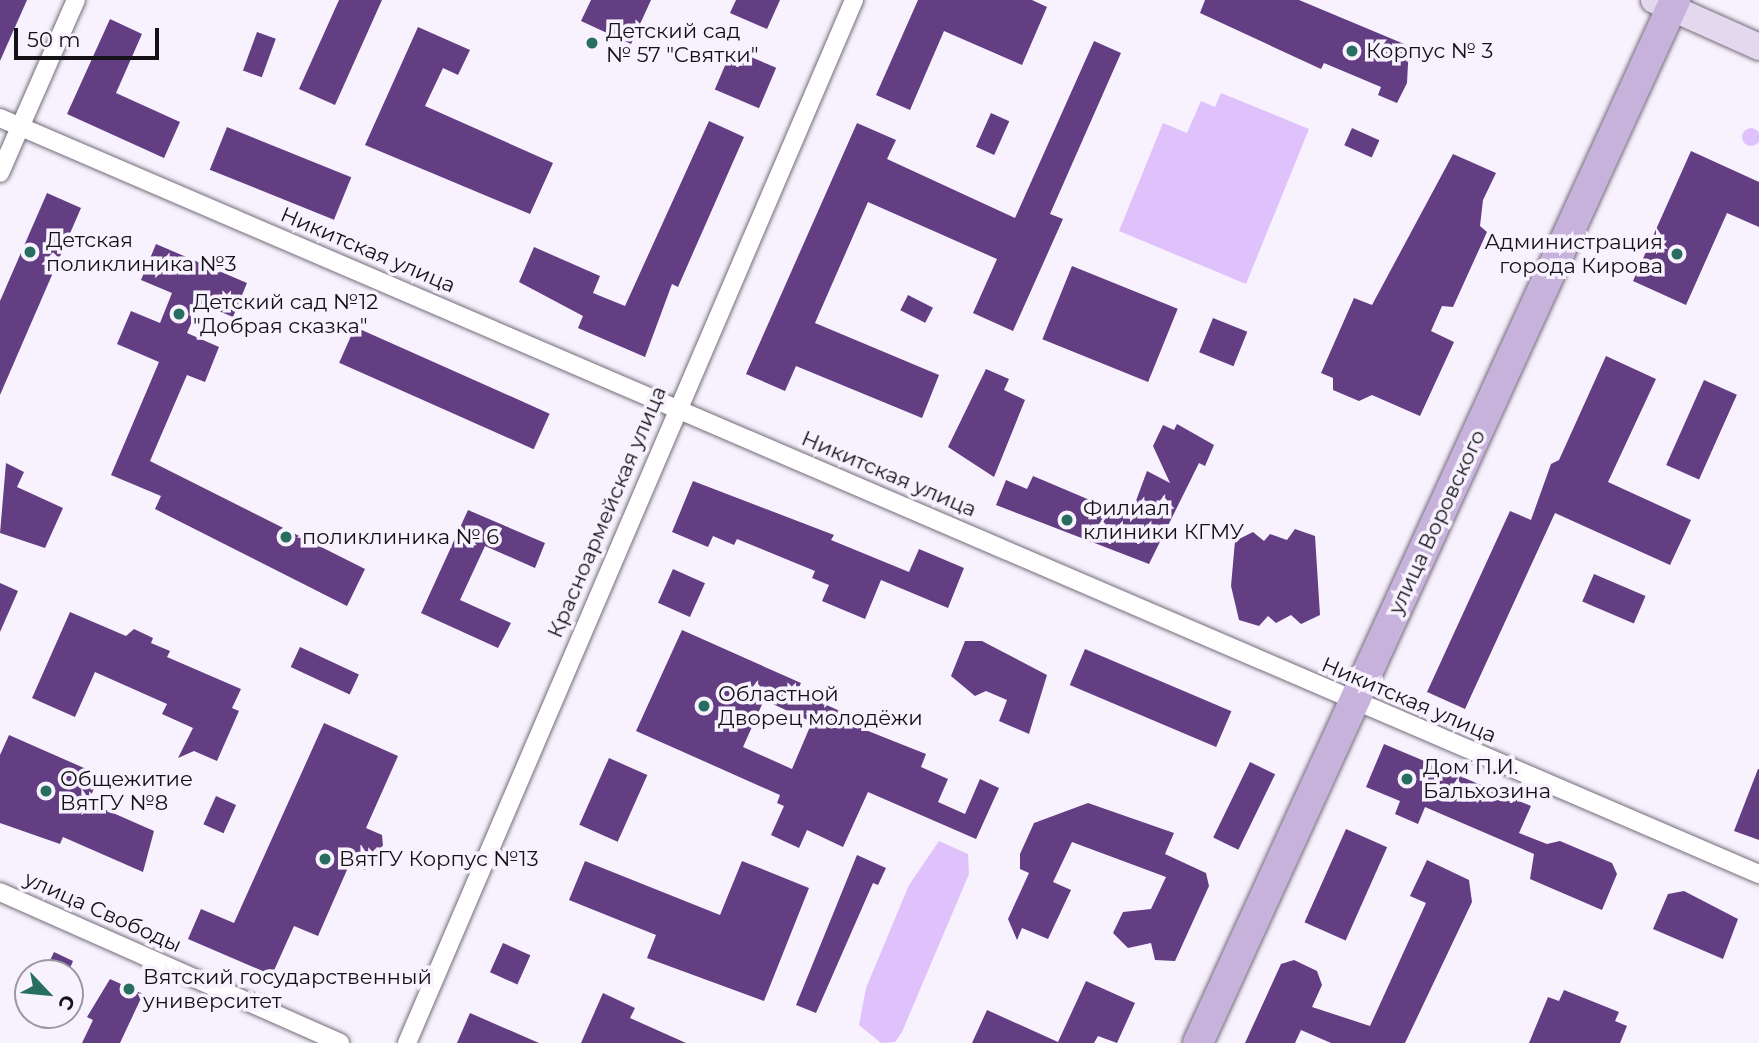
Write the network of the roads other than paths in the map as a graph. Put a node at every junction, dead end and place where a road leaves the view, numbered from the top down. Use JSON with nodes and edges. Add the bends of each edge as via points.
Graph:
{"nodes":[{"id":1,"x":76,"y":0,"type":"edge"},
{"id":2,"x":853,"y":0,"type":"edge"},
{"id":3,"x":1667,"y":2,"type":"edge"},
{"id":4,"x":1759,"y":47,"type":"edge"},
{"id":5,"x":0,"y":118,"type":"edge"},
{"id":6,"x":20,"y":126,"type":"junction"},
{"id":7,"x":0,"y":173,"type":"edge"},
{"id":8,"x":675,"y":407,"type":"junction"},
{"id":9,"x":1355,"y":702,"type":"junction"},
{"id":10,"x":1759,"y":874,"type":"edge"},
{"id":11,"x":0,"y":892,"type":"edge"},
{"id":12,"x":340,"y":1043,"type":"edge"},
{"id":13,"x":407,"y":1043,"type":"edge"},
{"id":14,"x":1198,"y":1043,"type":"edge"}],
"edges":[{"from":1,"to":6,"type":"street"},
{"from":2,"to":8,"type":"street","name":"Красноармейская улица"},
{"from":3,"to":4,"type":"main road"},
{"from":3,"to":9,"type":"main road","name":"улица Воровского"},
{"from":5,"to":6,"type":"street","name":"Никитская улица"},
{"from":6,"to":7,"type":"street"},
{"from":6,"to":8,"type":"street","name":"Никитская улица"},
{"from":8,"to":9,"type":"street","name":"Никитская улица"},
{"from":8,"to":13,"type":"street","name":"Красноармейская улица"},
{"from":9,"to":10,"type":"street","name":"Никитская улица"},
{"from":9,"to":14,"type":"main road","name":"улица Воровского"},
{"from":11,"to":12,"type":"street","name":"улица Свободы"}]}
